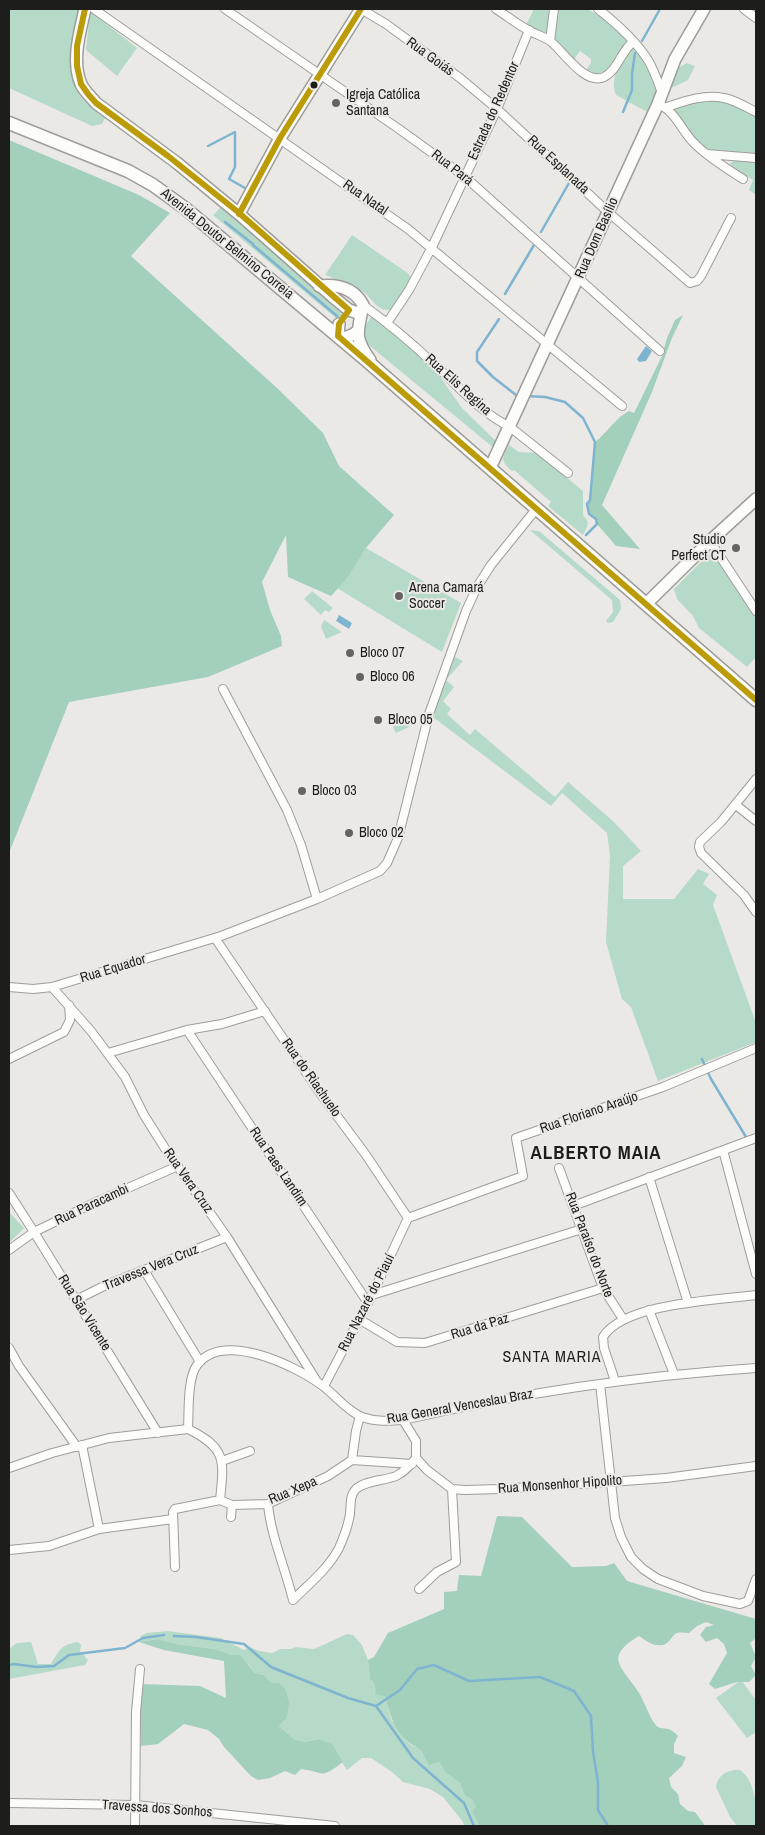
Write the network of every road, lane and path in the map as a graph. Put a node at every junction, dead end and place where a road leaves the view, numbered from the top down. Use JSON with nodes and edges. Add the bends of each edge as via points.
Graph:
{"nodes":[{"id":1,"x":85,"y":9,"type":"edge"},
{"id":2,"x":94,"y":9,"type":"edge"},
{"id":3,"x":225,"y":9,"type":"edge"},
{"id":4,"x":361,"y":9,"type":"edge"},
{"id":5,"x":496,"y":9,"type":"edge"},
{"id":6,"x":554,"y":9,"type":"edge"},
{"id":7,"x":598,"y":9,"type":"edge"},
{"id":8,"x":704,"y":9,"type":"edge"},
{"id":9,"x":744,"y":9,"type":"edge"},
{"id":10,"x":756,"y":18,"type":"edge"},
{"id":11,"x":529,"y":30,"type":"junction"},
{"id":12,"x":550,"y":40,"type":"junction"},
{"id":13,"x":633,"y":42,"type":"junction"},
{"id":14,"x":320,"y":74,"type":"junction"},
{"id":15,"x":662,"y":102,"type":"junction"},
{"id":16,"x":497,"y":109,"type":"junction"},
{"id":17,"x":756,"y":112,"type":"edge"},
{"id":18,"x":9,"y":122,"type":"edge"},
{"id":19,"x":280,"y":138,"type":"junction"},
{"id":20,"x":705,"y":154,"type":"junction"},
{"id":21,"x":756,"y":158,"type":"edge"},
{"id":22,"x":464,"y":176,"type":"junction"},
{"id":23,"x":743,"y":178,"type":"dead end"},
{"id":24,"x":608,"y":212,"type":"junction"},
{"id":25,"x":239,"y":214,"type":"junction"},
{"id":26,"x":730,"y":218,"type":"dead end"},
{"id":27,"x":432,"y":246,"type":"junction"},
{"id":28,"x":579,"y":278,"type":"junction"},
{"id":29,"x":319,"y":286,"type":"junction"},
{"id":30,"x":349,"y":310,"type":"junction"},
{"id":31,"x":362,"y":310,"type":"junction"},
{"id":32,"x":387,"y":323,"type":"junction"},
{"id":33,"x":335,"y":330,"type":"junction"},
{"id":34,"x":358,"y":331,"type":"junction"},
{"id":35,"x":546,"y":343,"type":"junction"},
{"id":36,"x":660,"y":351,"type":"dead end"},
{"id":37,"x":377,"y":369,"type":"junction"},
{"id":38,"x":622,"y":406,"type":"dead end"},
{"id":39,"x":510,"y":427,"type":"junction"},
{"id":40,"x":490,"y":468,"type":"junction"},
{"id":41,"x":568,"y":473,"type":"dead end"},
{"id":42,"x":756,"y":499,"type":"edge"},
{"id":43,"x":537,"y":508,"type":"junction"},
{"id":44,"x":710,"y":541,"type":"junction"},
{"id":45,"x":646,"y":604,"type":"junction"},
{"id":46,"x":756,"y":611,"type":"edge"},
{"id":47,"x":223,"y":689,"type":"dead end"},
{"id":48,"x":756,"y":700,"type":"edge"},
{"id":49,"x":756,"y":779,"type":"edge"},
{"id":50,"x":736,"y":804,"type":"junction"},
{"id":51,"x":756,"y":821,"type":"edge"},
{"id":52,"x":317,"y":899,"type":"junction"},
{"id":53,"x":756,"y":912,"type":"edge"},
{"id":54,"x":215,"y":938,"type":"junction"},
{"id":55,"x":52,"y":986,"type":"junction"},
{"id":56,"x":9,"y":987,"type":"edge"},
{"id":57,"x":69,"y":1005,"type":"junction"},
{"id":58,"x":265,"y":1010,"type":"junction"},
{"id":59,"x":187,"y":1030,"type":"junction"},
{"id":60,"x":756,"y":1048,"type":"edge"},
{"id":61,"x":108,"y":1053,"type":"junction"},
{"id":62,"x":9,"y":1059,"type":"edge"},
{"id":63,"x":756,"y":1138,"type":"edge"},
{"id":64,"x":723,"y":1150,"type":"junction"},
{"id":65,"x":178,"y":1166,"type":"junction"},
{"id":66,"x":559,"y":1168,"type":"dead end"},
{"id":67,"x":649,"y":1177,"type":"junction"},
{"id":68,"x":9,"y":1193,"type":"edge"},
{"id":69,"x":573,"y":1206,"type":"junction"},
{"id":70,"x":408,"y":1218,"type":"junction"},
{"id":71,"x":582,"y":1229,"type":"junction"},
{"id":72,"x":34,"y":1232,"type":"junction"},
{"id":73,"x":227,"y":1237,"type":"junction"},
{"id":74,"x":9,"y":1250,"type":"edge"},
{"id":75,"x":144,"y":1270,"type":"junction"},
{"id":76,"x":756,"y":1274,"type":"edge"},
{"id":77,"x":602,"y":1288,"type":"junction"},
{"id":78,"x":372,"y":1295,"type":"junction"},
{"id":79,"x":756,"y":1295,"type":"edge"},
{"id":80,"x":76,"y":1300,"type":"junction"},
{"id":81,"x":688,"y":1303,"type":"junction"},
{"id":82,"x":368,"y":1304,"type":"junction"},
{"id":83,"x":649,"y":1310,"type":"junction"},
{"id":84,"x":623,"y":1319,"type":"junction"},
{"id":85,"x":360,"y":1320,"type":"junction"},
{"id":86,"x":9,"y":1348,"type":"edge"},
{"id":87,"x":200,"y":1362,"type":"junction"},
{"id":88,"x":756,"y":1368,"type":"edge"},
{"id":89,"x":674,"y":1374,"type":"junction"},
{"id":90,"x":317,"y":1381,"type":"junction"},
{"id":91,"x":615,"y":1382,"type":"junction"},
{"id":92,"x":600,"y":1384,"type":"junction"},
{"id":93,"x":324,"y":1386,"type":"junction"},
{"id":94,"x":360,"y":1416,"type":"junction"},
{"id":95,"x":403,"y":1420,"type":"junction"},
{"id":96,"x":188,"y":1429,"type":"junction"},
{"id":97,"x":158,"y":1433,"type":"junction"},
{"id":98,"x":79,"y":1446,"type":"junction"},
{"id":99,"x":250,"y":1451,"type":"dead end"},
{"id":100,"x":352,"y":1460,"type":"junction"},
{"id":101,"x":222,"y":1461,"type":"junction"},
{"id":102,"x":414,"y":1461,"type":"junction"},
{"id":103,"x":756,"y":1466,"type":"edge"},
{"id":104,"x":9,"y":1468,"type":"edge"},
{"id":105,"x":610,"y":1482,"type":"junction"},
{"id":106,"x":452,"y":1489,"type":"junction"},
{"id":107,"x":220,"y":1500,"type":"junction"},
{"id":108,"x":268,"y":1504,"type":"junction"},
{"id":109,"x":232,"y":1505,"type":"junction"},
{"id":110,"x":173,"y":1516,"type":"junction"},
{"id":111,"x":231,"y":1517,"type":"dead end"},
{"id":112,"x":100,"y":1529,"type":"junction"},
{"id":113,"x":9,"y":1550,"type":"edge"},
{"id":114,"x":176,"y":1567,"type":"dead end"},
{"id":115,"x":756,"y":1579,"type":"edge"},
{"id":116,"x":419,"y":1589,"type":"dead end"},
{"id":117,"x":140,"y":1669,"type":"dead end"},
{"id":118,"x":9,"y":1803,"type":"edge"},
{"id":119,"x":135,"y":1805,"type":"junction"},
{"id":120,"x":135,"y":1826,"type":"edge"},
{"id":121,"x":335,"y":1826,"type":"edge"}],
"edges":[{"from":1,"to":25,"type":"street","via":[[77,62],[78,74],[87,94]]},
{"from":2,"to":19,"type":"street","name":"Rua Natal"},
{"from":3,"to":14,"type":"street","name":"Rua Pará"},
{"from":4,"to":14,"type":"street"},
{"from":4,"to":16,"type":"street","name":"Rua Goiás","via":[[460,78]]},
{"from":5,"to":11,"type":"street"},
{"from":6,"to":12,"type":"street"},
{"from":7,"to":13,"type":"street"},
{"from":8,"to":15,"type":"street","name":"Rua Dom Basílio","via":[[675,59]]},
{"from":9,"to":10,"type":"street"},
{"from":11,"to":12,"type":"street"},
{"from":11,"to":16,"type":"street","name":"Estrada do Redentor"},
{"from":12,"to":13,"type":"street","via":[[580,70],[596,78],[610,73]]},
{"from":13,"to":15,"type":"street","via":[[648,61]]},
{"from":14,"to":19,"type":"street"},
{"from":14,"to":22,"type":"street","name":"Rua Pará"},
{"from":15,"to":17,"type":"street","via":[[725,98]]},
{"from":15,"to":20,"type":"street"},
{"from":15,"to":24,"type":"street","name":"Rua Dom Basílio"},
{"from":16,"to":22,"type":"street","name":"Estrada do Redentor"},
{"from":16,"to":24,"type":"street","name":"Rua Esplanada"},
{"from":18,"to":33,"type":"main road","name":"Avenida Doutor Belmino Correia","via":[[154,185]]},
{"from":19,"to":25,"type":"street"},
{"from":19,"to":27,"type":"street","name":"Rua Natal"},
{"from":20,"to":21,"type":"street"},
{"from":20,"to":23,"type":"street"},
{"from":22,"to":27,"type":"street","name":"Estrada do Redentor"},
{"from":22,"to":28,"type":"street","name":"Rua Pará"},
{"from":24,"to":26,"type":"street","name":"Rua Esplanada","via":[[686,281],[693,283],[701,276]]},
{"from":24,"to":28,"type":"street","name":"Rua Dom Basílio"},
{"from":25,"to":29,"type":"street"},
{"from":27,"to":32,"type":"street","name":"Estrada do Redentor"},
{"from":27,"to":35,"type":"street","name":"Rua Natal"},
{"from":28,"to":35,"type":"street","name":"Rua Dom Basílio"},
{"from":28,"to":36,"type":"street","name":"Rua Pará"},
{"from":29,"to":30,"type":"street"},
{"from":29,"to":31,"type":"street","via":[[348,290],[355,294]]},
{"from":30,"to":31,"type":"street"},
{"from":30,"to":33,"type":"street"},
{"from":31,"to":32,"type":"street","name":"Rua Elis Regina","via":[[374,313]]},
{"from":31,"to":34,"type":"street"},
{"from":32,"to":39,"type":"street","name":"Rua Elis Regina","via":[[466,395]]},
{"from":33,"to":34,"type":"street","via":[[347,337]]},
{"from":33,"to":37,"type":"main road","name":"Avenida Doutor Belmino Correia"},
{"from":34,"to":37,"type":"street","name":"Avenida Doutor Belmino Correia","via":[[361,347]]},
{"from":35,"to":38,"type":"street","name":"Rua Natal"},
{"from":35,"to":39,"type":"street","name":"Rua Dom Basílio"},
{"from":37,"to":40,"type":"main road","name":"Avenida Doutor Belmino Correia"},
{"from":39,"to":40,"type":"street","name":"Rua Dom Basílio"},
{"from":39,"to":41,"type":"street","name":"Rua Elis Regina"},
{"from":40,"to":43,"type":"main road","name":"Avenida Doutor Belmino Correia"},
{"from":42,"to":44,"type":"street"},
{"from":43,"to":45,"type":"main road","name":"Avenida Doutor Belmino Correia"},
{"from":43,"to":52,"type":"street","name":"Rua Equador","via":[[491,565],[466,610],[429,714],[398,838],[386,863],[373,875]]},
{"from":44,"to":45,"type":"street"},
{"from":44,"to":46,"type":"street"},
{"from":45,"to":48,"type":"main road","name":"Avenida Doutor Belmino Correia"},
{"from":47,"to":52,"type":"street","via":[[287,810]]},
{"from":49,"to":50,"type":"street"},
{"from":50,"to":51,"type":"street"},
{"from":50,"to":53,"type":"street","via":[[700,842],[700,853],[744,895]]},
{"from":52,"to":54,"type":"street","name":"Rua Equador"},
{"from":54,"to":55,"type":"street","name":"Rua Equador"},
{"from":54,"to":58,"type":"street","name":"Rua do Riachuelo"},
{"from":55,"to":56,"type":"street","name":"Rua Equador","via":[[33,989]]},
{"from":55,"to":57,"type":"street","name":"Rua Vera Cruz"},
{"from":57,"to":61,"type":"street","name":"Rua Vera Cruz"},
{"from":57,"to":62,"type":"street","via":[[70,1020],[64,1032]]},
{"from":58,"to":59,"type":"street","via":[[222,1024]]},
{"from":58,"to":70,"type":"street","name":"Rua do Riachuelo"},
{"from":59,"to":61,"type":"street"},
{"from":59,"to":82,"type":"street","name":"Rua Paes Landim"},
{"from":60,"to":70,"type":"street","name":"Rua Floriano Araújo","via":[[663,1087],[516,1138],[524,1176]]},
{"from":61,"to":65,"type":"street","name":"Rua Vera Cruz"},
{"from":63,"to":64,"type":"street"},
{"from":64,"to":67,"type":"street"},
{"from":64,"to":76,"type":"street"},
{"from":65,"to":72,"type":"street","name":"Rua Paracambi"},
{"from":65,"to":73,"type":"street","name":"Rua Vera Cruz"},
{"from":66,"to":69,"type":"street","name":"Rua Paraíso do Norte"},
{"from":67,"to":69,"type":"street"},
{"from":67,"to":81,"type":"street"},
{"from":68,"to":72,"type":"street","name":"Rua São Vicente"},
{"from":69,"to":71,"type":"street","name":"Rua Paraíso do Norte"},
{"from":70,"to":78,"type":"street","name":"Rua Nazaré do Piauí"},
{"from":71,"to":77,"type":"street","name":"Rua Paraíso do Norte"},
{"from":71,"to":78,"type":"street"},
{"from":72,"to":74,"type":"street","name":"Rua Paracambi"},
{"from":72,"to":80,"type":"street","name":"Rua São Vicente"},
{"from":73,"to":75,"type":"street","name":"Travessa Vera Cruz"},
{"from":73,"to":90,"type":"street","name":"Rua Vera Cruz"},
{"from":75,"to":80,"type":"street","name":"Travessa Vera Cruz"},
{"from":75,"to":87,"type":"street"},
{"from":77,"to":84,"type":"street","name":"Rua Paraíso do Norte"},
{"from":77,"to":85,"type":"street","name":"Rua da Paz","via":[[425,1343],[396,1342]]},
{"from":78,"to":82,"type":"street","name":"Rua Nazaré do Piauí"},
{"from":79,"to":81,"type":"street"},
{"from":80,"to":97,"type":"street","name":"Rua São Vicente"},
{"from":81,"to":83,"type":"street"},
{"from":82,"to":85,"type":"street","name":"Rua Nazaré do Piauí"},
{"from":83,"to":84,"type":"street"},
{"from":83,"to":89,"type":"street"},
{"from":84,"to":91,"type":"street","via":[[603,1337]]},
{"from":85,"to":93,"type":"street","name":"Rua Nazaré do Piauí"},
{"from":86,"to":98,"type":"street"},
{"from":87,"to":90,"type":"street","name":"Rua General Venceslau Braz","via":[[219,1352],[245,1351],[280,1362]]},
{"from":87,"to":96,"type":"street","via":[[190,1386]]},
{"from":88,"to":89,"type":"street","name":"Rua General Venceslau Braz"},
{"from":89,"to":91,"type":"street","name":"Rua General Venceslau Braz"},
{"from":90,"to":93,"type":"street","name":"Rua General Venceslau Braz"},
{"from":91,"to":92,"type":"street","name":"Rua General Venceslau Braz"},
{"from":92,"to":95,"type":"street","name":"Rua General Venceslau Braz","via":[[496,1400]]},
{"from":92,"to":105,"type":"street"},
{"from":93,"to":94,"type":"street","name":"Rua General Venceslau Braz"},
{"from":94,"to":95,"type":"street","name":"Rua General Venceslau Braz","via":[[386,1422]]},
{"from":94,"to":100,"type":"street"},
{"from":95,"to":102,"type":"street","via":[[416,1442]]},
{"from":96,"to":97,"type":"street"},
{"from":96,"to":101,"type":"street","via":[[206,1438]]},
{"from":97,"to":98,"type":"street","via":[[110,1438]]},
{"from":98,"to":104,"type":"street"},
{"from":98,"to":112,"type":"street"},
{"from":99,"to":101,"type":"street"},
{"from":100,"to":102,"type":"street"},
{"from":100,"to":108,"type":"street","name":"Rua Xepa","via":[[328,1476]]},
{"from":101,"to":107,"type":"street"},
{"from":102,"to":106,"type":"street"},
{"from":102,"to":108,"type":"street","via":[[397,1476],[355,1490],[350,1517],[334,1558],[293,1600],[273,1537]]},
{"from":103,"to":105,"type":"street","name":"Rua Monsenhor Hipolito"},
{"from":105,"to":106,"type":"street","name":"Rua Monsenhor Hipolito"},
{"from":105,"to":115,"type":"street","via":[[621,1537],[631,1557],[642,1569],[675,1586],[740,1604],[752,1595]]},
{"from":106,"to":116,"type":"street","via":[[456,1562],[437,1572]]},
{"from":107,"to":109,"type":"street","name":"Rua Xepa"},
{"from":107,"to":110,"type":"street","via":[[175,1509]]},
{"from":108,"to":109,"type":"street","name":"Rua Xepa"},
{"from":109,"to":111,"type":"street"},
{"from":110,"to":112,"type":"street"},
{"from":110,"to":114,"type":"street"},
{"from":112,"to":113,"type":"street","via":[[49,1546]]},
{"from":117,"to":119,"type":"street"},
{"from":118,"to":119,"type":"street","name":"Travessa dos Sonhos"},
{"from":119,"to":120,"type":"street"},
{"from":119,"to":121,"type":"street","name":"Travessa dos Sonhos"}]}
